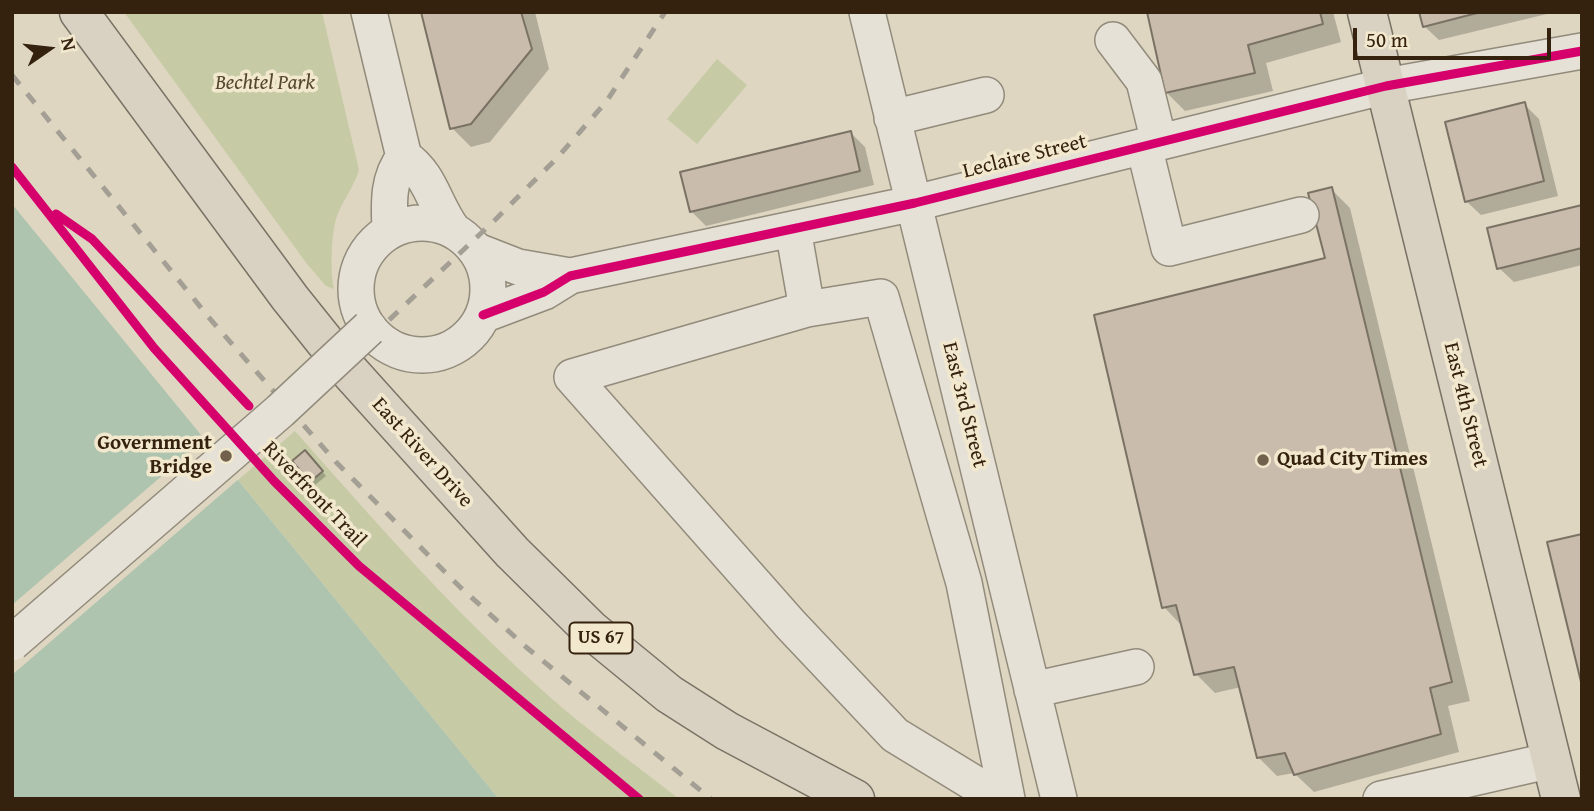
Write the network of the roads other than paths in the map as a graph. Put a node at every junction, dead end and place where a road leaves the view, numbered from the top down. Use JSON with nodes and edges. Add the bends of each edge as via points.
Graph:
{"nodes":[{"id":1,"x":79,"y":12,"type":"edge"},
{"id":2,"x":369,"y":12,"type":"edge"},
{"id":3,"x":867,"y":12,"type":"edge"},
{"id":4,"x":1367,"y":12,"type":"edge"},
{"id":5,"x":1113,"y":40,"type":"dead end"},
{"id":6,"x":1582,"y":51,"type":"edge"},
{"id":7,"x":1386,"y":86,"type":"junction"},
{"id":8,"x":986,"y":95,"type":"dead end"},
{"id":9,"x":892,"y":118,"type":"junction"},
{"id":10,"x":1152,"y":144,"type":"junction"},
{"id":11,"x":404,"y":157,"type":"junction"},
{"id":12,"x":915,"y":203,"type":"junction"},
{"id":13,"x":1301,"y":215,"type":"dead end"},
{"id":14,"x":793,"y":229,"type":"junction"},
{"id":15,"x":390,"y":231,"type":"junction"},
{"id":16,"x":465,"y":240,"type":"junction"},
{"id":17,"x":570,"y":276,"type":"junction"},
{"id":18,"x":807,"y":309,"type":"junction"},
{"id":19,"x":483,"y":315,"type":"junction"},
{"id":20,"x":369,"y":328,"type":"junction"},
{"id":21,"x":1004,"y":574,"type":"junction"},
{"id":22,"x":964,"y":583,"type":"junction"},
{"id":23,"x":12,"y":643,"type":"edge"},
{"id":24,"x":1136,"y":667,"type":"dead end"},
{"id":25,"x":1032,"y":690,"type":"junction"},
{"id":26,"x":1552,"y":760,"type":"junction"},
{"id":27,"x":1455,"y":791,"type":"edge"},
{"id":28,"x":855,"y":799,"type":"edge"},
{"id":29,"x":1000,"y":799,"type":"edge"},
{"id":30,"x":1007,"y":799,"type":"edge"},
{"id":31,"x":1059,"y":799,"type":"edge"},
{"id":32,"x":1381,"y":799,"type":"edge"},
{"id":33,"x":1561,"y":799,"type":"edge"}],
"edges":[{"from":1,"to":28,"type":"main road","name":"East River Drive","number":"US 67","via":[[342,363],[512,552],[592,630],[669,694],[727,731]]},
{"from":2,"to":11,"type":"street"},
{"from":3,"to":9,"type":"street","name":"East 3rd Street"},
{"from":4,"to":7,"type":"main road","name":"East 4th Street"},
{"from":5,"to":10,"type":"street","via":[[1144,81]]},
{"from":6,"to":7,"type":"street","name":"Leclaire Street"},
{"from":7,"to":10,"type":"street","name":"Leclaire Street"},
{"from":7,"to":26,"type":"main road","name":"East 4th Street"},
{"from":8,"to":9,"type":"street"},
{"from":9,"to":12,"type":"street","name":"East 3rd Street"},
{"from":10,"to":12,"type":"street","name":"Leclaire Street"},
{"from":10,"to":13,"type":"street","via":[[1169,248]]},
{"from":11,"to":15,"type":"street","via":[[390,188]]},
{"from":11,"to":16,"type":"street","via":[[426,177],[441,214]]},
{"from":12,"to":14,"type":"street","name":"Leclaire Street"},
{"from":12,"to":21,"type":"street","name":"East 3rd Street"},
{"from":14,"to":17,"type":"street","name":"Leclaire Street"},
{"from":14,"to":18,"type":"street"},
{"from":15,"to":16,"type":"street","via":[[421,222],[437,224]]},
{"from":15,"to":20,"type":"street","via":[[377,240],[359,267],[357,301]]},
{"from":16,"to":17,"type":"street","via":[[518,267]]},
{"from":16,"to":19,"type":"street","via":[[488,282]]},
{"from":17,"to":19,"type":"street","name":"Leclaire Street","via":[[544,292]]},
{"from":18,"to":22,"type":"street","via":[[881,297]]},
{"from":18,"to":29,"type":"street","via":[[572,377],[791,625],[895,735]]},
{"from":19,"to":20,"type":"street","via":[[459,345],[431,355],[398,351]]},
{"from":20,"to":23,"type":"street","bridge":true},
{"from":21,"to":22,"type":"street"},
{"from":21,"to":25,"type":"street","name":"East 3rd Street"},
{"from":22,"to":30,"type":"street"},
{"from":24,"to":25,"type":"street"},
{"from":25,"to":31,"type":"street","name":"East 3rd Street"},
{"from":26,"to":27,"type":"street"},
{"from":26,"to":33,"type":"main road","name":"East 4th Street"},
{"from":27,"to":32,"type":"street"}]}
